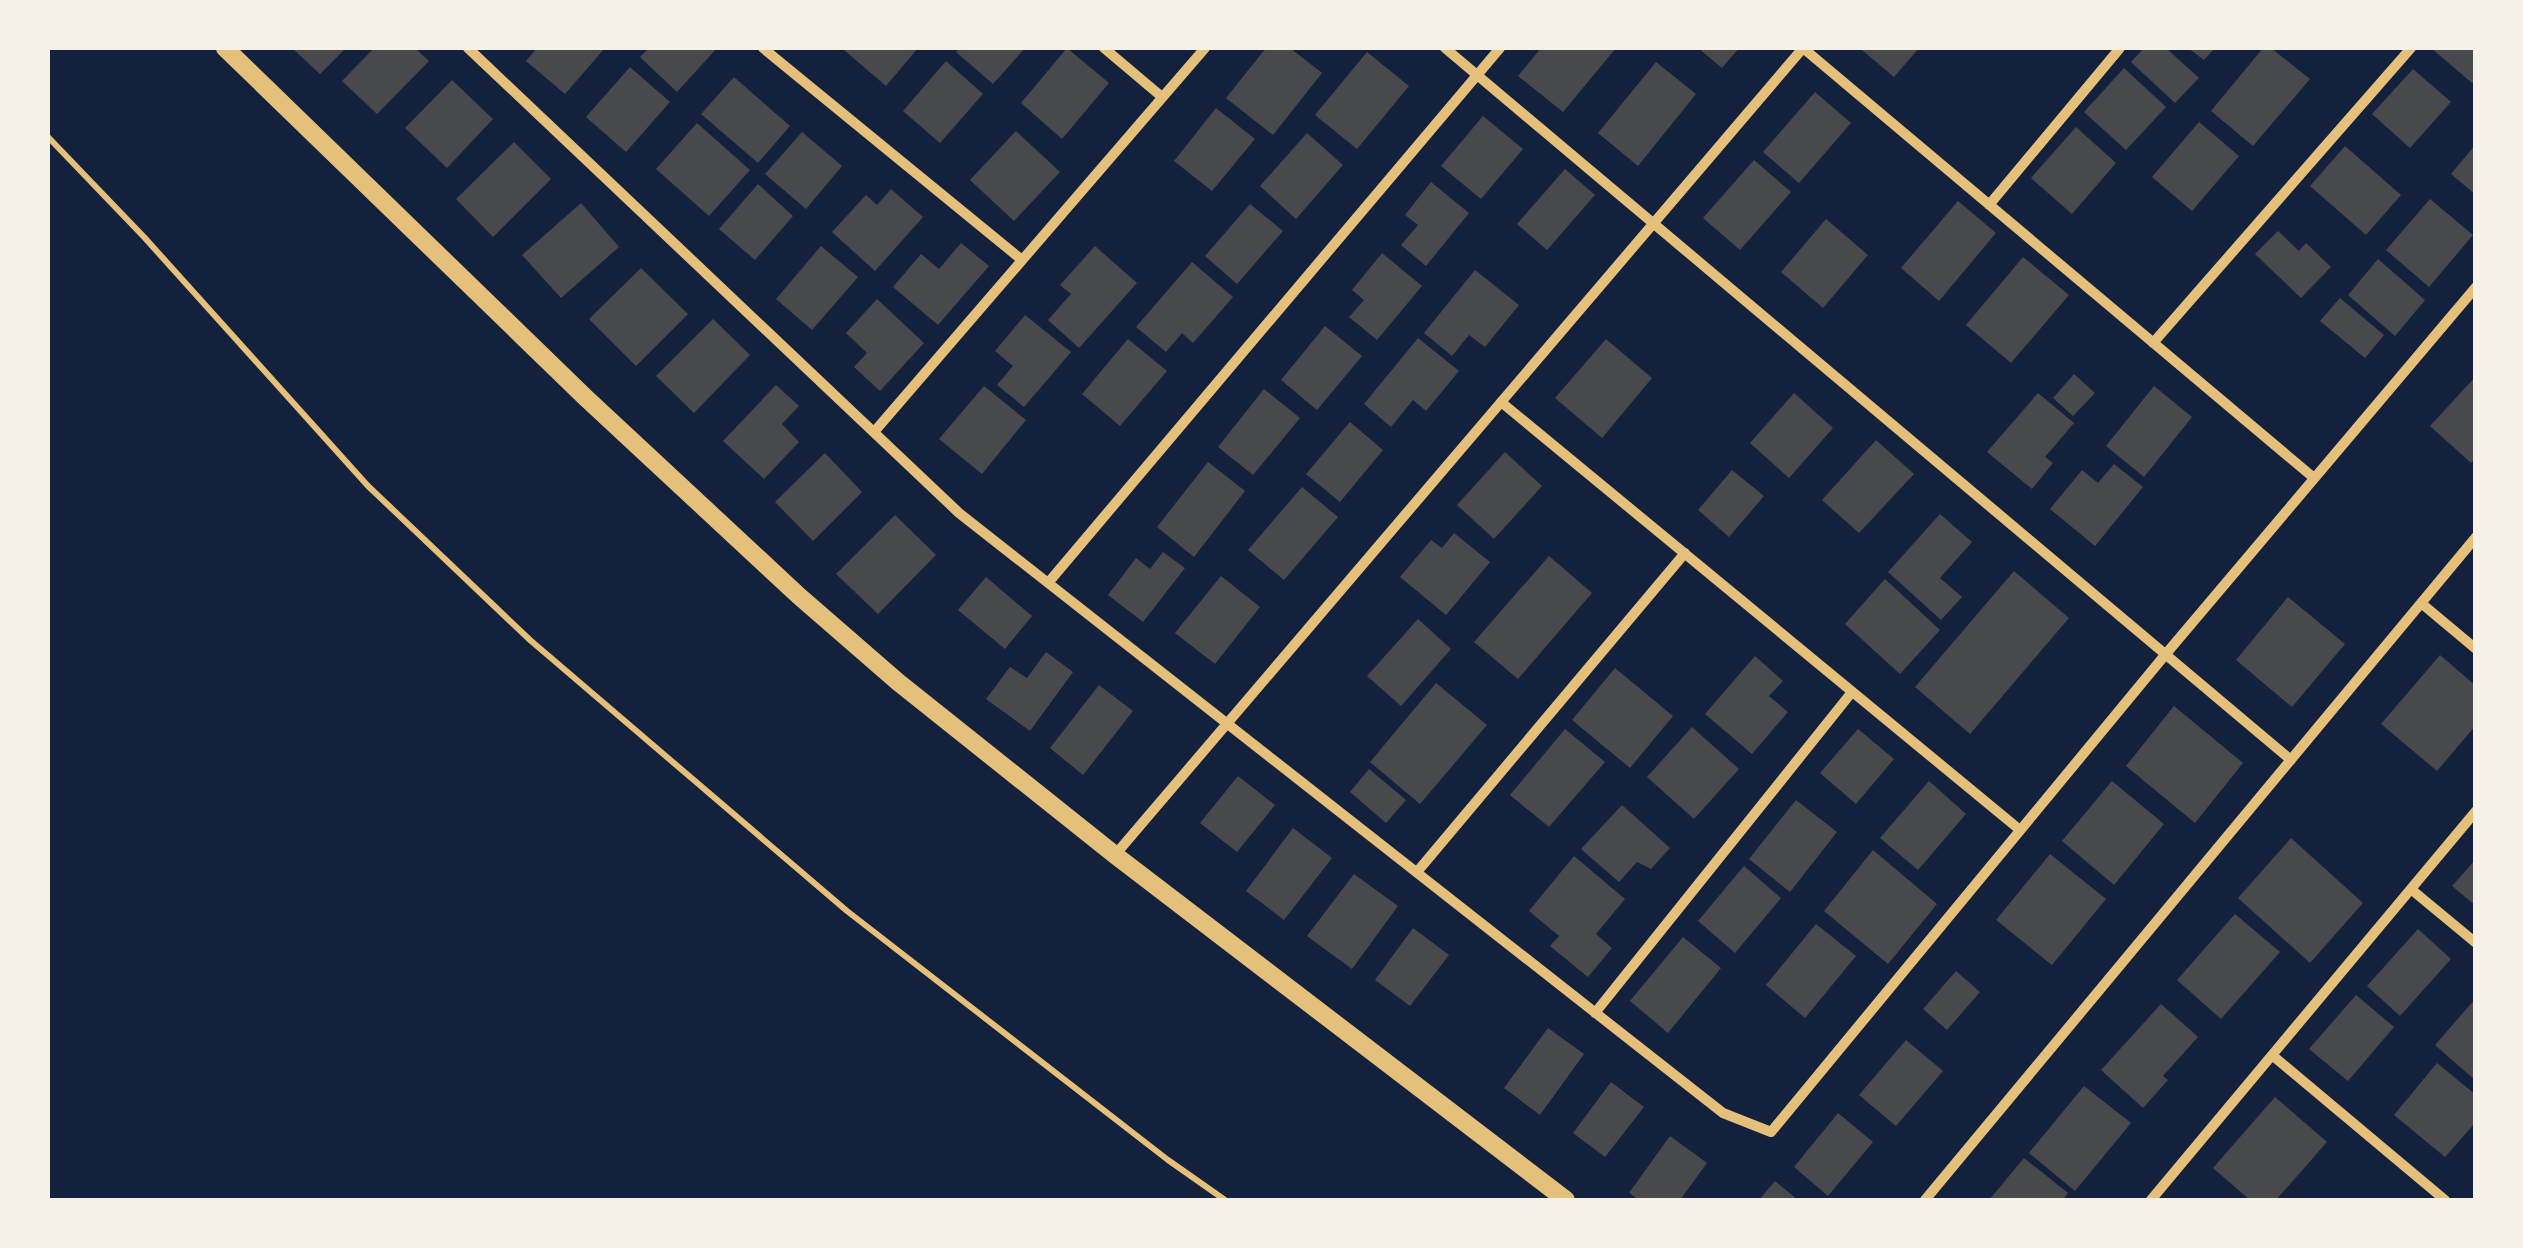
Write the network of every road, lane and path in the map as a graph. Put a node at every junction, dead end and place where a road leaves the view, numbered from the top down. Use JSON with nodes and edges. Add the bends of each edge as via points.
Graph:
{"nodes":[{"id":1,"x":224,"y":48,"type":"edge"},
{"id":2,"x":468,"y":48,"type":"edge"},
{"id":3,"x":763,"y":48,"type":"edge"},
{"id":4,"x":1104,"y":48,"type":"edge"},
{"id":5,"x":1205,"y":48,"type":"edge"},
{"id":6,"x":1445,"y":48,"type":"edge"},
{"id":7,"x":1500,"y":48,"type":"edge"},
{"id":8,"x":2120,"y":48,"type":"edge"},
{"id":9,"x":2411,"y":48,"type":"edge"},
{"id":10,"x":1477,"y":75,"type":"junction"},
{"id":11,"x":1162,"y":97,"type":"junction"},
{"id":12,"x":48,"y":137,"type":"edge"},
{"id":13,"x":1989,"y":205,"type":"junction"},
{"id":14,"x":1653,"y":223,"type":"junction"},
{"id":15,"x":1022,"y":260,"type":"junction"},
{"id":16,"x":2476,"y":288,"type":"edge"},
{"id":17,"x":2153,"y":343,"type":"junction"},
{"id":18,"x":1501,"y":402,"type":"junction"},
{"id":19,"x":874,"y":432,"type":"junction"},
{"id":20,"x":2314,"y":478,"type":"junction"},
{"id":21,"x":2476,"y":536,"type":"edge"},
{"id":22,"x":1685,"y":553,"type":"junction"},
{"id":23,"x":1048,"y":583,"type":"junction"},
{"id":24,"x":2420,"y":603,"type":"junction"},
{"id":25,"x":2476,"y":649,"type":"edge"},
{"id":26,"x":2165,"y":655,"type":"junction"},
{"id":27,"x":1852,"y":692,"type":"junction"},
{"id":28,"x":1227,"y":724,"type":"junction"},
{"id":29,"x":2291,"y":760,"type":"junction"},
{"id":30,"x":2476,"y":812,"type":"edge"},
{"id":31,"x":2020,"y":830,"type":"junction"},
{"id":32,"x":1115,"y":855,"type":"junction"},
{"id":33,"x":1417,"y":872,"type":"junction"},
{"id":34,"x":2412,"y":890,"type":"junction"},
{"id":35,"x":2476,"y":942,"type":"edge"},
{"id":36,"x":1594,"y":1013,"type":"junction"},
{"id":37,"x":2272,"y":1055,"type":"junction"},
{"id":38,"x":1225,"y":1200,"type":"edge"},
{"id":39,"x":1566,"y":1200,"type":"edge"},
{"id":40,"x":1925,"y":1200,"type":"edge"},
{"id":41,"x":2151,"y":1200,"type":"edge"},
{"id":42,"x":2445,"y":1200,"type":"edge"}],
"edges":[{"from":1,"to":32,"type":"street","via":[[799,596]]},
{"from":2,"to":19,"type":"street"},
{"from":3,"to":15,"type":"street"},
{"from":4,"to":11,"type":"street"},
{"from":5,"to":11,"type":"street"},
{"from":6,"to":10,"type":"street"},
{"from":7,"to":10,"type":"street"},
{"from":8,"to":13,"type":"street"},
{"from":9,"to":17,"type":"street"},
{"from":10,"to":14,"type":"street"},
{"from":10,"to":23,"type":"street"},
{"from":11,"to":15,"type":"street"},
{"from":12,"to":38,"type":"path","via":[[368,486],[530,640],[847,911]]},
{"from":13,"to":14,"type":"street","via":[[1803,48]]},
{"from":13,"to":17,"type":"street"},
{"from":14,"to":18,"type":"street"},
{"from":14,"to":26,"type":"street"},
{"from":15,"to":19,"type":"street"},
{"from":16,"to":20,"type":"street"},
{"from":17,"to":20,"type":"street"},
{"from":18,"to":22,"type":"street"},
{"from":18,"to":28,"type":"street"},
{"from":19,"to":23,"type":"street","via":[[959,513]]},
{"from":20,"to":26,"type":"street"},
{"from":21,"to":24,"type":"street"},
{"from":22,"to":27,"type":"street"},
{"from":22,"to":33,"type":"street"},
{"from":23,"to":28,"type":"street"},
{"from":24,"to":25,"type":"street"},
{"from":24,"to":29,"type":"street"},
{"from":26,"to":29,"type":"street"},
{"from":26,"to":31,"type":"street"},
{"from":27,"to":31,"type":"street"},
{"from":27,"to":36,"type":"street"},
{"from":28,"to":32,"type":"street"},
{"from":28,"to":33,"type":"street"},
{"from":29,"to":40,"type":"street"},
{"from":30,"to":34,"type":"street"},
{"from":31,"to":36,"type":"street","via":[[1771,1132],[1722,1113]]},
{"from":32,"to":39,"type":"street"},
{"from":33,"to":36,"type":"street"},
{"from":34,"to":35,"type":"street"},
{"from":34,"to":37,"type":"street"},
{"from":37,"to":41,"type":"street"},
{"from":37,"to":42,"type":"street"}]}
